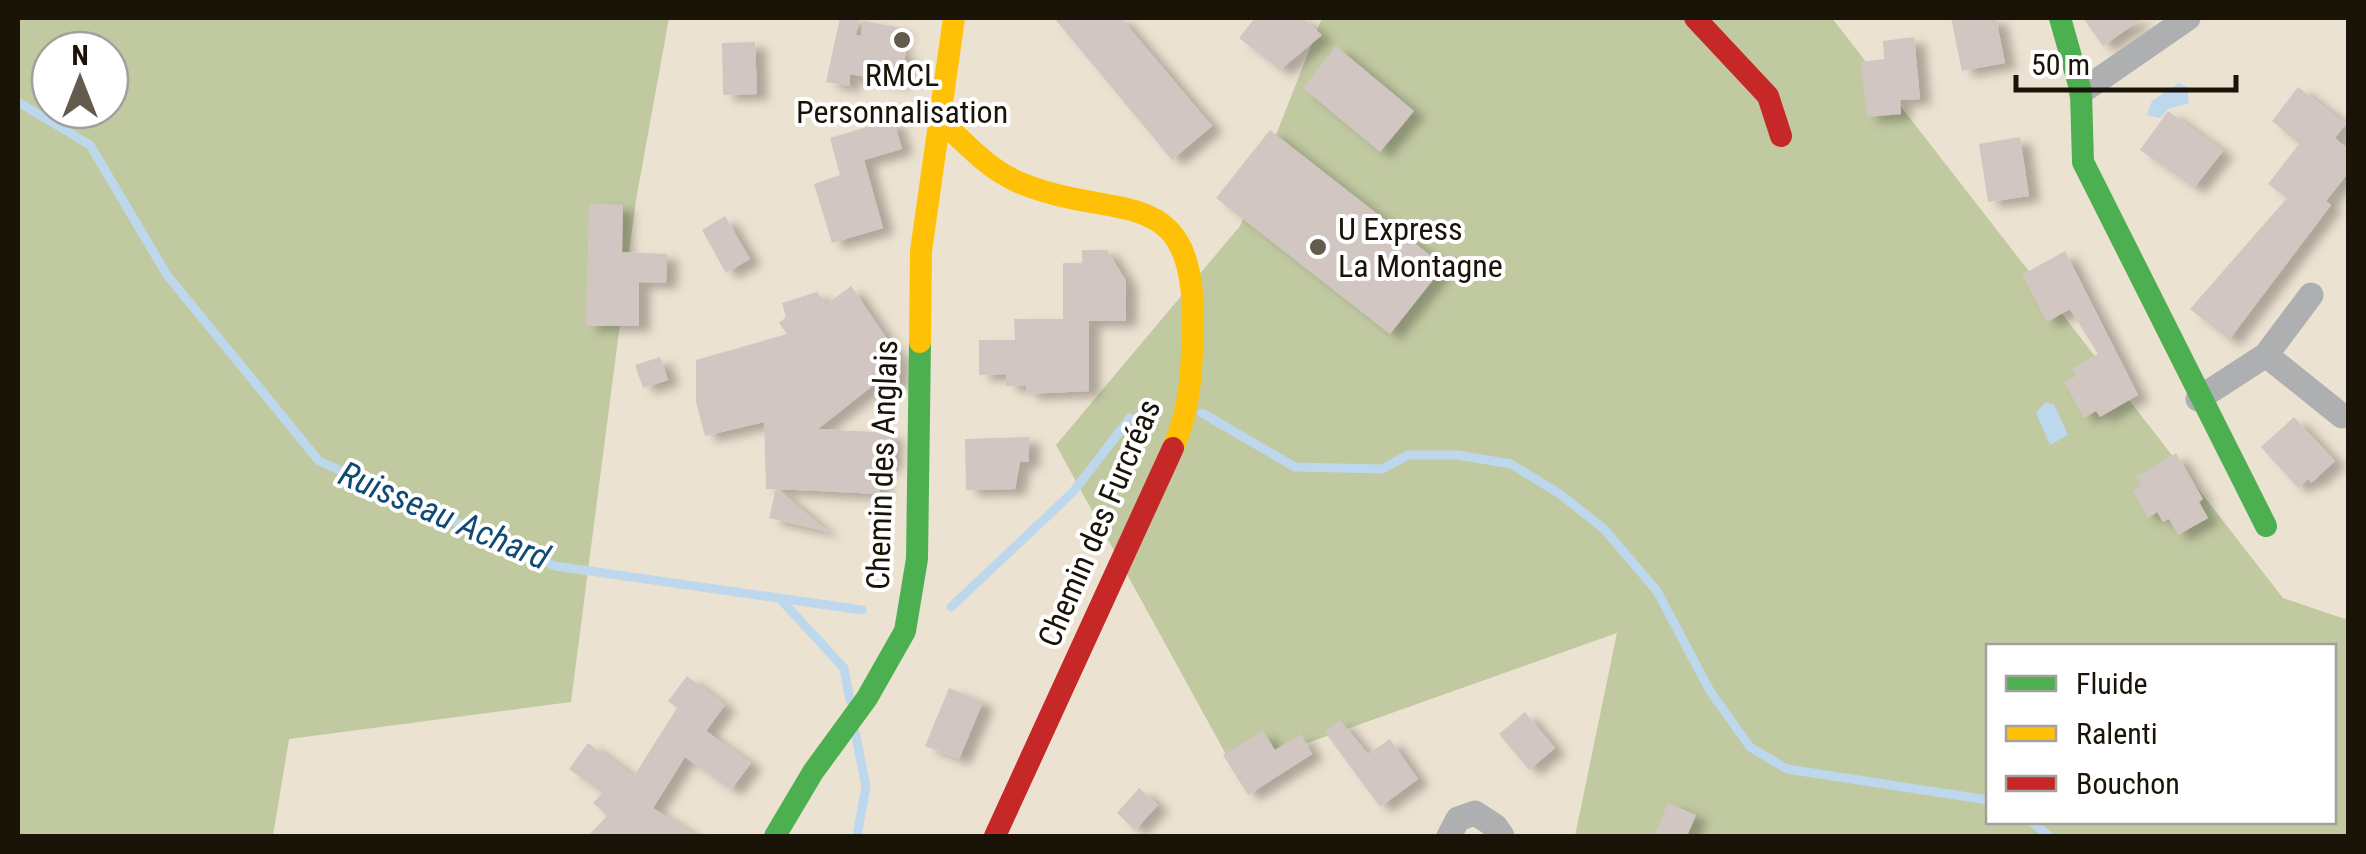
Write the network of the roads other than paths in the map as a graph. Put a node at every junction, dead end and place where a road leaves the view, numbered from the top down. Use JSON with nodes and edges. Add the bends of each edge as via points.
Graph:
{"nodes":[{"id":1,"x":954,"y":18,"type":"edge"},
{"id":2,"x":1695,"y":18,"type":"edge"},
{"id":3,"x":2060,"y":18,"type":"edge"},
{"id":4,"x":2188,"y":18,"type":"edge"},
{"id":5,"x":2081,"y":92,"type":"junction"},
{"id":6,"x":939,"y":118,"type":"junction"},
{"id":7,"x":1781,"y":136,"type":"dead end"},
{"id":8,"x":2312,"y":295,"type":"dead end"},
{"id":9,"x":2266,"y":355,"type":"junction"},
{"id":10,"x":2198,"y":400,"type":"junction"},
{"id":11,"x":2342,"y":416,"type":"dead end"},
{"id":12,"x":2266,"y":526,"type":"dead end"},
{"id":13,"x":774,"y":836,"type":"edge"},
{"id":14,"x":995,"y":836,"type":"edge"},
{"id":15,"x":1449,"y":836,"type":"edge"},
{"id":16,"x":1502,"y":836,"type":"edge"}],
"edges":[{"from":1,"to":6,"type":"street"},
{"from":2,"to":7,"type":"street","via":[[1768,96]]},
{"from":3,"to":5,"type":"street"},
{"from":4,"to":5,"type":"street"},
{"from":5,"to":10,"type":"street","via":[[2083,162]]},
{"from":6,"to":13,"type":"street","name":"Chemin des Anglais","via":[[921,252],[917,559],[905,631]]},
{"from":6,"to":14,"type":"street","name":"Chemin des Furcréas","via":[[1003,175],[1144,214],[1171,230],[1186,253],[1192,317],[1193,369],[1183,426]]},
{"from":8,"to":9,"type":"street"},
{"from":9,"to":10,"type":"street"},
{"from":9,"to":11,"type":"street"},
{"from":10,"to":12,"type":"street"},
{"from":15,"to":16,"type":"street","via":[[1458,819],[1474,813]]}]}
